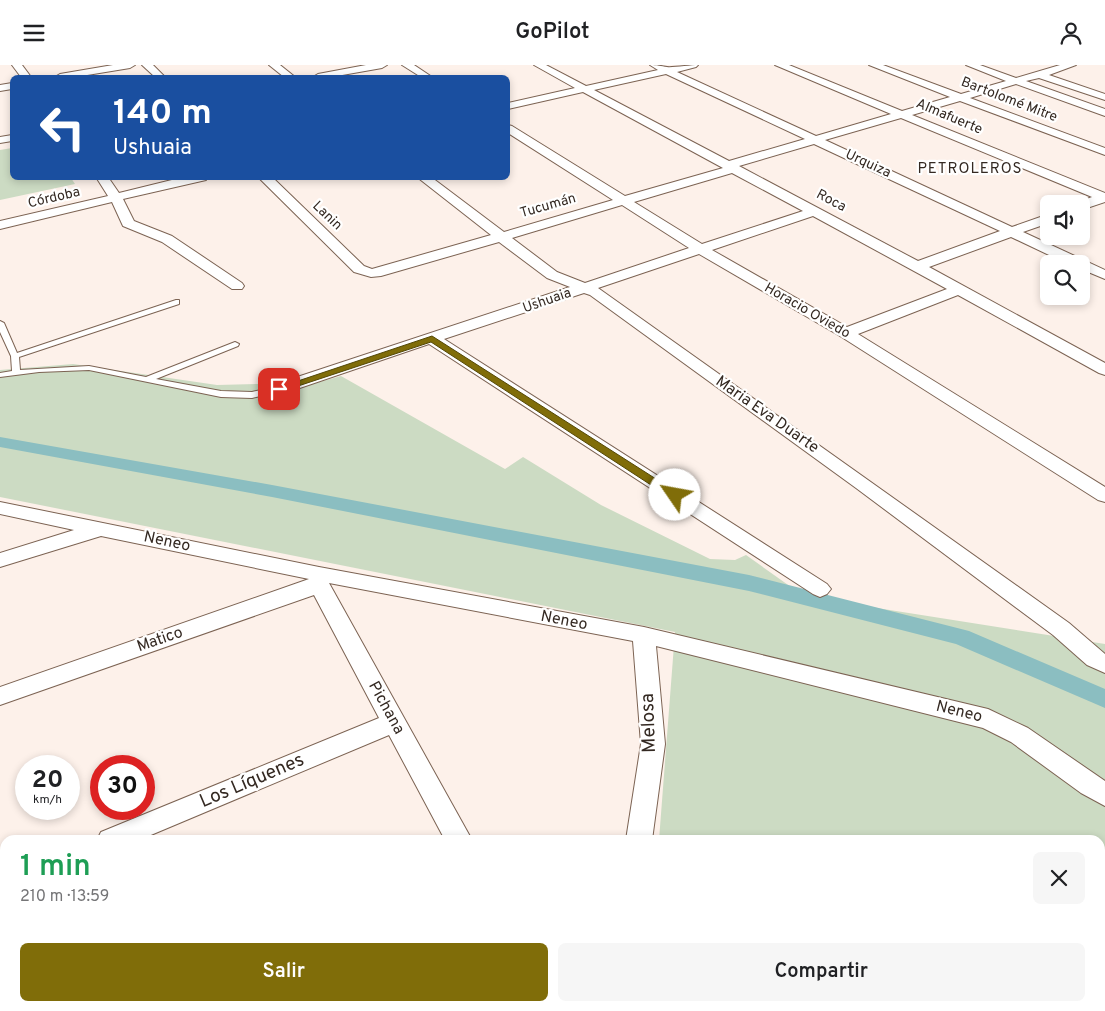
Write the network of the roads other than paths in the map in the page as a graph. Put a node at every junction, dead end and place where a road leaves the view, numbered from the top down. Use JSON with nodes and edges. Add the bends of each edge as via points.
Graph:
{"nodes":[{"id":1,"x":130,"y":65,"type":"edge"},
{"id":2,"x":147,"y":65,"type":"edge"},
{"id":3,"x":274,"y":65,"type":"edge"},
{"id":4,"x":382,"y":65,"type":"edge"},
{"id":5,"x":408,"y":65,"type":"edge"},
{"id":6,"x":539,"y":65,"type":"edge"},
{"id":7,"x":655,"y":65,"type":"edge"},
{"id":8,"x":693,"y":65,"type":"edge"},
{"id":9,"x":780,"y":65,"type":"edge"},
{"id":10,"x":874,"y":65,"type":"edge"},
{"id":11,"x":971,"y":65,"type":"edge"},
{"id":12,"x":1071,"y":65,"type":"edge"},
{"id":13,"x":1021,"y":68,"type":"dead end"},
{"id":14,"x":668,"y":71,"type":"junction"},
{"id":15,"x":1039,"y":74,"type":"junction"},
{"id":16,"x":72,"y":75,"type":"edge"},
{"id":17,"x":158,"y":75,"type":"edge"},
{"id":18,"x":287,"y":75,"type":"edge"},
{"id":19,"x":329,"y":75,"type":"edge"},
{"id":20,"x":424,"y":75,"type":"edge"},
{"id":21,"x":1016,"y":81,"type":"junction"},
{"id":22,"x":583,"y":89,"type":"junction"},
{"id":23,"x":960,"y":97,"type":"junction"},
{"id":24,"x":1105,"y":97,"type":"edge"},
{"id":25,"x":510,"y":106,"type":"edge"},
{"id":26,"x":1105,"y":113,"type":"edge"},
{"id":27,"x":900,"y":114,"type":"junction"},
{"id":28,"x":510,"y":128,"type":"edge"},
{"id":29,"x":815,"y":139,"type":"junction"},
{"id":30,"x":1105,"y":153,"type":"edge"},
{"id":31,"x":732,"y":167,"type":"junction"},
{"id":32,"x":104,"y":180,"type":"edge"},
{"id":33,"x":190,"y":180,"type":"edge"},
{"id":34,"x":267,"y":180,"type":"edge"},
{"id":35,"x":427,"y":180,"type":"edge"},
{"id":36,"x":117,"y":198,"type":"junction"},
{"id":37,"x":1104,"y":198,"type":"edge"},
{"id":38,"x":625,"y":200,"type":"junction"},
{"id":39,"x":1090,"y":203,"type":"edge"},
{"id":40,"x":815,"y":211,"type":"junction"},
{"id":41,"x":1040,"y":221,"type":"edge"},
{"id":42,"x":0,"y":225,"type":"edge"},
{"id":43,"x":1011,"y":231,"type":"junction"},
{"id":44,"x":499,"y":237,"type":"junction"},
{"id":45,"x":700,"y":249,"type":"junction"},
{"id":46,"x":1062,"y":255,"type":"edge"},
{"id":47,"x":917,"y":266,"type":"junction"},
{"id":48,"x":1090,"y":268,"type":"edge"},
{"id":49,"x":371,"y":273,"type":"joint"},
{"id":50,"x":1105,"y":275,"type":"edge"},
{"id":51,"x":237,"y":286,"type":"dead end"},
{"id":52,"x":585,"y":288,"type":"junction"},
{"id":53,"x":959,"y":289,"type":"junction"},
{"id":54,"x":176,"y":302,"type":"dead end"},
{"id":55,"x":0,"y":323,"type":"edge"},
{"id":56,"x":846,"y":333,"type":"junction"},
{"id":57,"x":432,"y":339,"type":"junction"},
{"id":58,"x":235,"y":343,"type":"dead end"},
{"id":59,"x":15,"y":356,"type":"junction"},
{"id":60,"x":1105,"y":370,"type":"edge"},
{"id":61,"x":16,"y":373,"type":"junction"},
{"id":62,"x":0,"y":375,"type":"edge"},
{"id":63,"x":147,"y":379,"type":"junction"},
{"id":64,"x":279,"y":389,"type":"joint"},
{"id":65,"x":1105,"y":496,"type":"edge"},
{"id":66,"x":0,"y":508,"type":"edge"},
{"id":67,"x":102,"y":529,"type":"junction"},
{"id":68,"x":0,"y":560,"type":"edge"},
{"id":69,"x":319,"y":580,"type":"junction"},
{"id":70,"x":820,"y":589,"type":"dead end"},
{"id":71,"x":644,"y":635,"type":"junction"},
{"id":72,"x":1105,"y":665,"type":"edge"},
{"id":73,"x":0,"y":696,"type":"edge"},
{"id":74,"x":394,"y":722,"type":"junction"},
{"id":75,"x":1105,"y":795,"type":"edge"},
{"id":76,"x":122,"y":835,"type":"edge"},
{"id":77,"x":456,"y":835,"type":"edge"},
{"id":78,"x":640,"y":835,"type":"edge"}],
"edges":[{"from":1,"to":16,"type":"street"},
{"from":2,"to":17,"type":"street"},
{"from":3,"to":18,"type":"street"},
{"from":4,"to":19,"type":"street"},
{"from":5,"to":20,"type":"street"},
{"from":6,"to":22,"type":"street","name":"Roca"},
{"from":7,"to":14,"type":"street","name":"Urquiza"},
{"from":8,"to":14,"type":"street"},
{"from":9,"to":27,"type":"street","name":"Almafuerte"},
{"from":10,"to":23,"type":"street","name":"Bartolomé Mitre"},
{"from":11,"to":21,"type":"street"},
{"from":12,"to":15,"type":"street","name":"Tucumán"},
{"from":13,"to":15,"type":"street"},
{"from":14,"to":22,"type":"street"},
{"from":14,"to":29,"type":"street","name":"Urquiza"},
{"from":15,"to":21,"type":"street","name":"Tucumán"},
{"from":15,"to":24,"type":"street"},
{"from":21,"to":23,"type":"street","name":"Tucumán"},
{"from":21,"to":26,"type":"street"},
{"from":22,"to":25,"type":"street"},
{"from":22,"to":31,"type":"street","name":"Roca"},
{"from":23,"to":27,"type":"street","name":"Tucumán"},
{"from":23,"to":30,"type":"street","name":"Bartolomé Mitre"},
{"from":27,"to":29,"type":"street","name":"Tucumán"},
{"from":27,"to":37,"type":"street","name":"Almafuerte"},
{"from":28,"to":38,"type":"street","name":"Horacio Oviedo"},
{"from":29,"to":31,"type":"street","name":"Tucumán"},
{"from":29,"to":43,"type":"street","name":"Urquiza"},
{"from":31,"to":38,"type":"street","name":"Tucumán"},
{"from":31,"to":40,"type":"street","name":"Roca"},
{"from":32,"to":36,"type":"street"},
{"from":33,"to":36,"type":"street","name":"Córdoba"},
{"from":34,"to":49,"type":"street","name":"Lanin","via":[[359,269]]},
{"from":35,"to":44,"type":"street","name":"Maria Eva Duarte"},
{"from":36,"to":42,"type":"street","name":"Córdoba"},
{"from":36,"to":51,"type":"street","via":[[128,223],[167,239]]},
{"from":37,"to":39,"type":"street"},
{"from":38,"to":44,"type":"street","name":"Tucumán"},
{"from":38,"to":45,"type":"street","name":"Horacio Oviedo"},
{"from":40,"to":45,"type":"street","name":"Ushuaia"},
{"from":40,"to":47,"type":"street","name":"Roca"},
{"from":41,"to":43,"type":"street"},
{"from":43,"to":46,"type":"street","name":"Urquiza"},
{"from":43,"to":47,"type":"street"},
{"from":44,"to":49,"type":"street","name":"Tucumán"},
{"from":44,"to":52,"type":"street","name":"Maria Eva Duarte","via":[[552,275]]},
{"from":45,"to":52,"type":"street","name":"Ushuaia"},
{"from":45,"to":56,"type":"street","name":"Horacio Oviedo"},
{"from":47,"to":53,"type":"street","name":"Roca"},
{"from":48,"to":50,"type":"street","name":"Urquiza"},
{"from":52,"to":57,"type":"street","name":"Ushuaia"},
{"from":52,"to":72,"type":"street","name":"Maria Eva Duarte","via":[[863,484]]},
{"from":53,"to":56,"type":"street"},
{"from":53,"to":60,"type":"street","name":"Roca"},
{"from":54,"to":59,"type":"lane"},
{"from":55,"to":59,"type":"lane"},
{"from":56,"to":65,"type":"street","name":"Horacio Oviedo"},
{"from":57,"to":64,"type":"street","name":"Ushuaia"},
{"from":57,"to":70,"type":"street"},
{"from":58,"to":63,"type":"lane"},
{"from":59,"to":61,"type":"lane"},
{"from":61,"to":62,"type":"lane"},
{"from":61,"to":63,"type":"lane","via":[[89,368]]},
{"from":63,"to":64,"type":"lane","via":[[221,394],[252,395]]},
{"from":66,"to":67,"type":"street","name":"Neneo"},
{"from":67,"to":68,"type":"street"},
{"from":67,"to":69,"type":"street","name":"Neneo"},
{"from":69,"to":71,"type":"street","name":"Neneo"},
{"from":69,"to":73,"type":"street","name":"Matico"},
{"from":69,"to":74,"type":"street","name":"Pichana"},
{"from":71,"to":75,"type":"street","name":"Neneo","via":[[988,719],[1026,738]]},
{"from":71,"to":78,"type":"street","name":"Melosa","via":[[652,744]]},
{"from":74,"to":76,"type":"street","name":"Los Líquenes"},
{"from":74,"to":77,"type":"street","name":"Pichana"}]}
